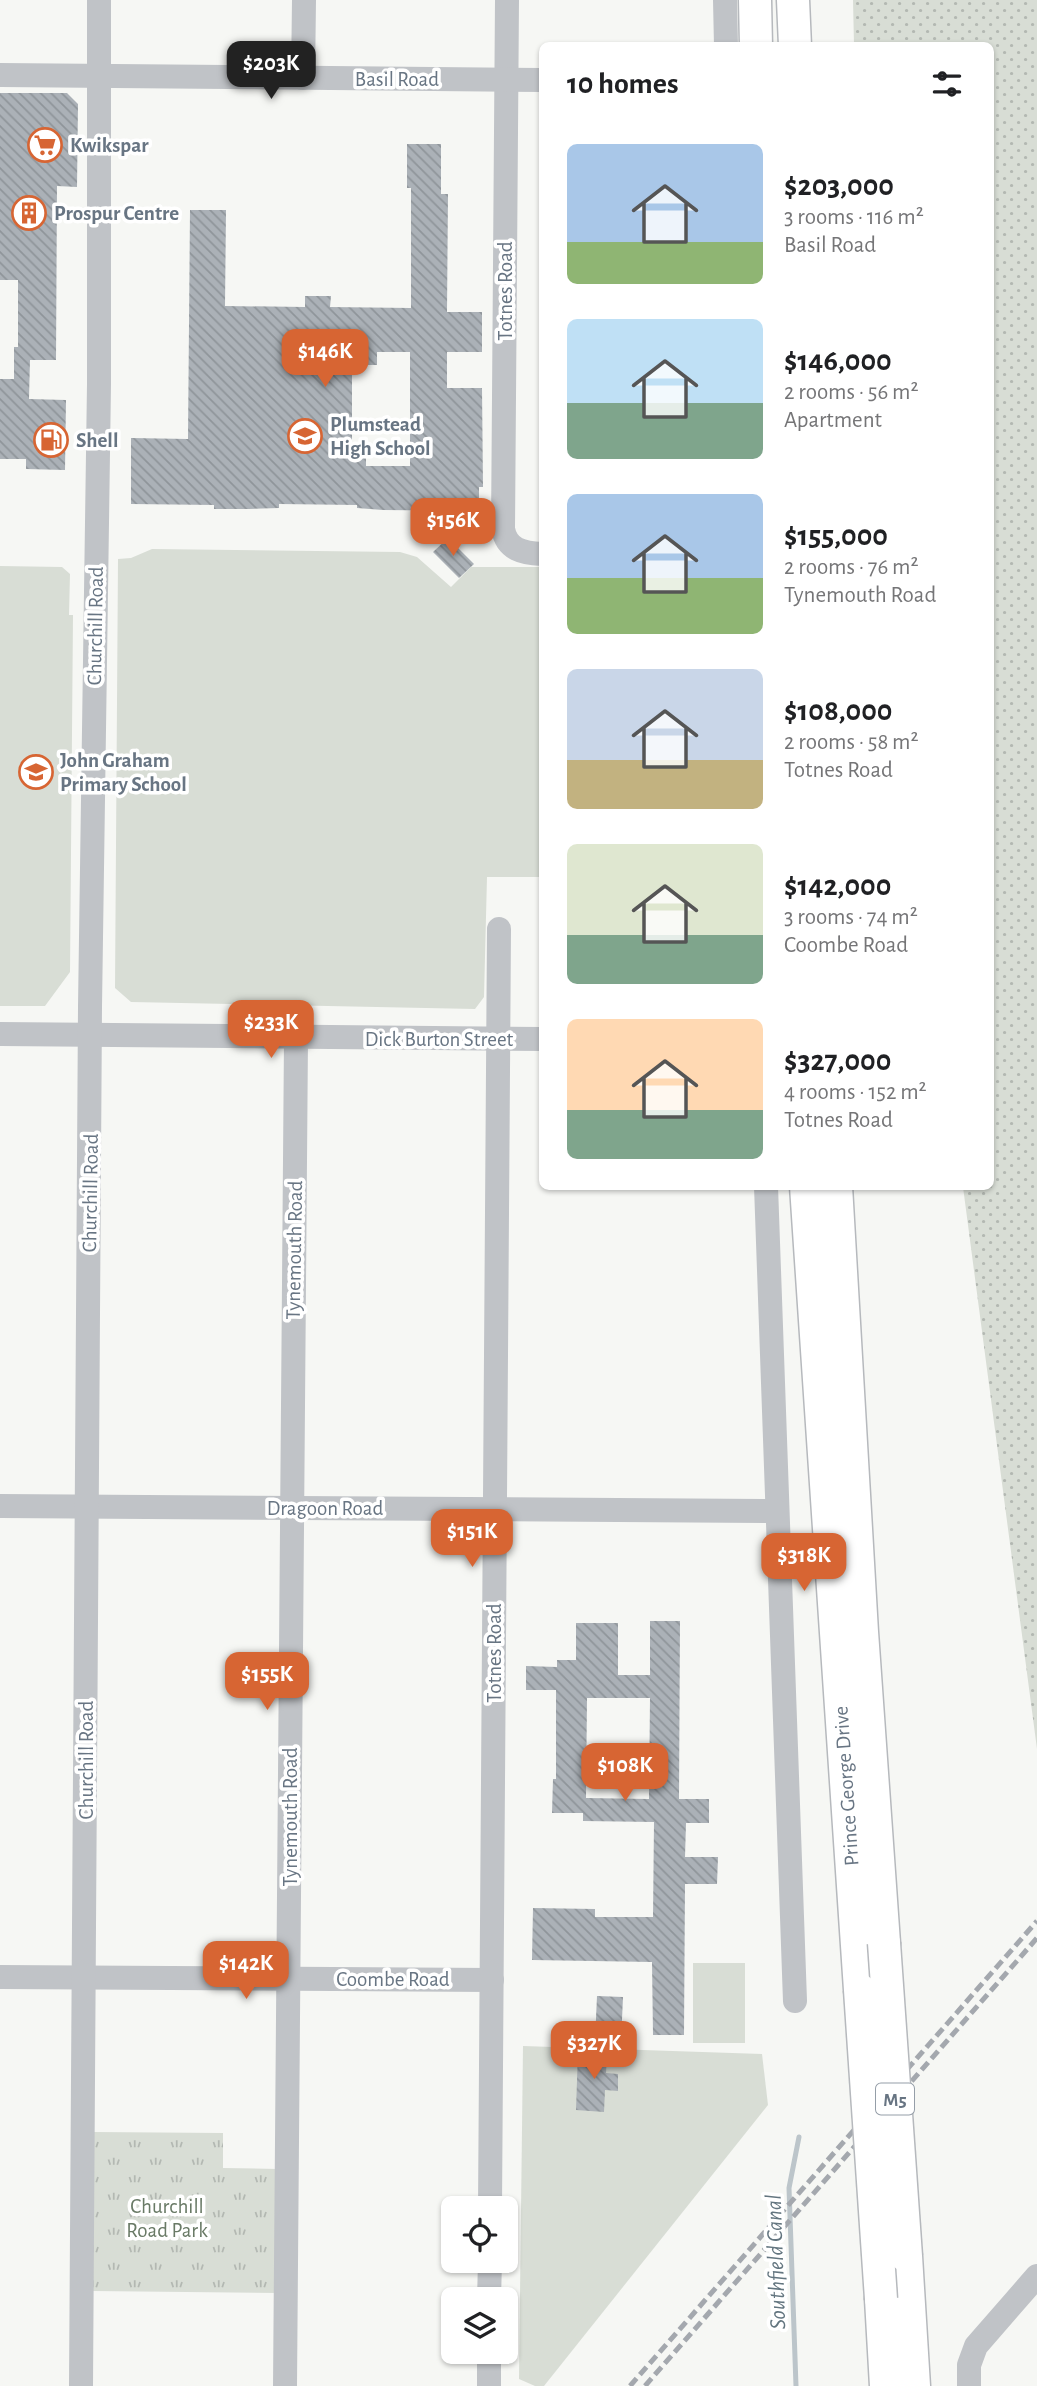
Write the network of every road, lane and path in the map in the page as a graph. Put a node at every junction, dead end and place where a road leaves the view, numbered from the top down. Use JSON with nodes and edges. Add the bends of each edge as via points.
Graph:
{"nodes":[{"id":1,"x":99,"y":0,"type":"edge"},
{"id":2,"x":304,"y":0,"type":"edge"},
{"id":3,"x":507,"y":0,"type":"edge"},
{"id":4,"x":725,"y":0,"type":"edge"},
{"id":5,"x":755,"y":0,"type":"edge"},
{"id":6,"x":793,"y":0,"type":"edge"},
{"id":7,"x":726,"y":42,"type":"edge"},
{"id":8,"x":756,"y":42,"type":"edge"},
{"id":9,"x":795,"y":42,"type":"edge"},
{"id":10,"x":0,"y":75,"type":"edge"},
{"id":11,"x":98,"y":76,"type":"junction"},
{"id":12,"x":303,"y":78,"type":"junction"},
{"id":13,"x":506,"y":79,"type":"junction"},
{"id":14,"x":539,"y":80,"type":"edge"},
{"id":15,"x":539,"y":554,"type":"edge"},
{"id":16,"x":499,"y":929,"type":"dead end"},
{"id":17,"x":91,"y":1033,"type":"junction"},
{"id":18,"x":0,"y":1034,"type":"edge"},
{"id":19,"x":296,"y":1038,"type":"junction"},
{"id":20,"x":499,"y":1039,"type":"junction"},
{"id":21,"x":539,"y":1039,"type":"edge"},
{"id":22,"x":766,"y":1190,"type":"edge"},
{"id":23,"x":806,"y":1190,"type":"edge"},
{"id":24,"x":836,"y":1190,"type":"edge"},
{"id":25,"x":0,"y":1506,"type":"edge"},
{"id":26,"x":88,"y":1507,"type":"junction"},
{"id":27,"x":292,"y":1508,"type":"junction"},
{"id":28,"x":495,"y":1509,"type":"junction"},
{"id":29,"x":776,"y":1511,"type":"junction"},
{"id":30,"x":0,"y":1977,"type":"edge"},
{"id":31,"x":84,"y":1977,"type":"junction"},
{"id":32,"x":288,"y":1979,"type":"junction"},
{"id":33,"x":492,"y":1980,"type":"junction"},
{"id":34,"x":795,"y":2001,"type":"dead end"},
{"id":35,"x":490,"y":2196,"type":"edge"},
{"id":36,"x":1037,"y":2276,"type":"edge"},
{"id":37,"x":489,"y":2364,"type":"edge"},
{"id":38,"x":81,"y":2386,"type":"edge"},
{"id":39,"x":285,"y":2386,"type":"edge"},
{"id":40,"x":489,"y":2386,"type":"edge"},
{"id":41,"x":886,"y":2386,"type":"edge"},
{"id":42,"x":914,"y":2386,"type":"edge"},
{"id":43,"x":969,"y":2386,"type":"edge"}],
"edges":[{"from":1,"to":11,"type":"street","name":"Churchill Road"},
{"from":2,"to":12,"type":"street"},
{"from":3,"to":13,"type":"street","name":"Totnes Road"},
{"from":4,"to":7,"type":"street"},
{"from":5,"to":8,"type":"main road"},
{"from":6,"to":9,"type":"main road"},
{"from":10,"to":11,"type":"street","name":"Basil Road"},
{"from":11,"to":12,"type":"street","name":"Basil Road"},
{"from":11,"to":17,"type":"street","name":"Churchill Road"},
{"from":12,"to":13,"type":"street","name":"Basil Road"},
{"from":13,"to":14,"type":"street","name":"Basil Road"},
{"from":13,"to":15,"type":"street","name":"Totnes Road","via":[[503,529],[517,550]]},
{"from":16,"to":20,"type":"street","name":"Totnes Road"},
{"from":17,"to":18,"type":"street","name":"Dick Burton Street"},
{"from":17,"to":19,"type":"street","name":"Dick Burton Street"},
{"from":17,"to":26,"type":"street","name":"Churchill Road"},
{"from":19,"to":20,"type":"street","name":"Dick Burton Street"},
{"from":19,"to":27,"type":"street","name":"Tynemouth Road"},
{"from":20,"to":21,"type":"street","name":"Dick Burton Street"},
{"from":20,"to":28,"type":"street","name":"Totnes Road"},
{"from":22,"to":29,"type":"street"},
{"from":23,"to":41,"type":"main road","name":"Prince George Drive","number":"M5","bridge":true},
{"from":24,"to":42,"type":"main road","name":"Prince George Drive","number":"M5","bridge":true},
{"from":25,"to":26,"type":"street","name":"Dragoon Road"},
{"from":26,"to":27,"type":"street","name":"Dragoon Road"},
{"from":26,"to":31,"type":"street","name":"Churchill Road"},
{"from":27,"to":28,"type":"street","name":"Dragoon Road"},
{"from":27,"to":32,"type":"street","name":"Tynemouth Road"},
{"from":28,"to":29,"type":"street","name":"Dragoon Road"},
{"from":28,"to":33,"type":"street","name":"Totnes Road"},
{"from":29,"to":34,"type":"street"},
{"from":30,"to":31,"type":"street","name":"Coombe Road"},
{"from":31,"to":32,"type":"street","name":"Coombe Road"},
{"from":31,"to":38,"type":"street","name":"Churchill Road"},
{"from":32,"to":33,"type":"street","name":"Coombe Road"},
{"from":32,"to":39,"type":"street","name":"Tynemouth Road"},
{"from":33,"to":35,"type":"street","name":"Totnes Road"},
{"from":36,"to":43,"type":"street","via":[[976,2346],[969,2365]]},
{"from":37,"to":40,"type":"street"}]}
